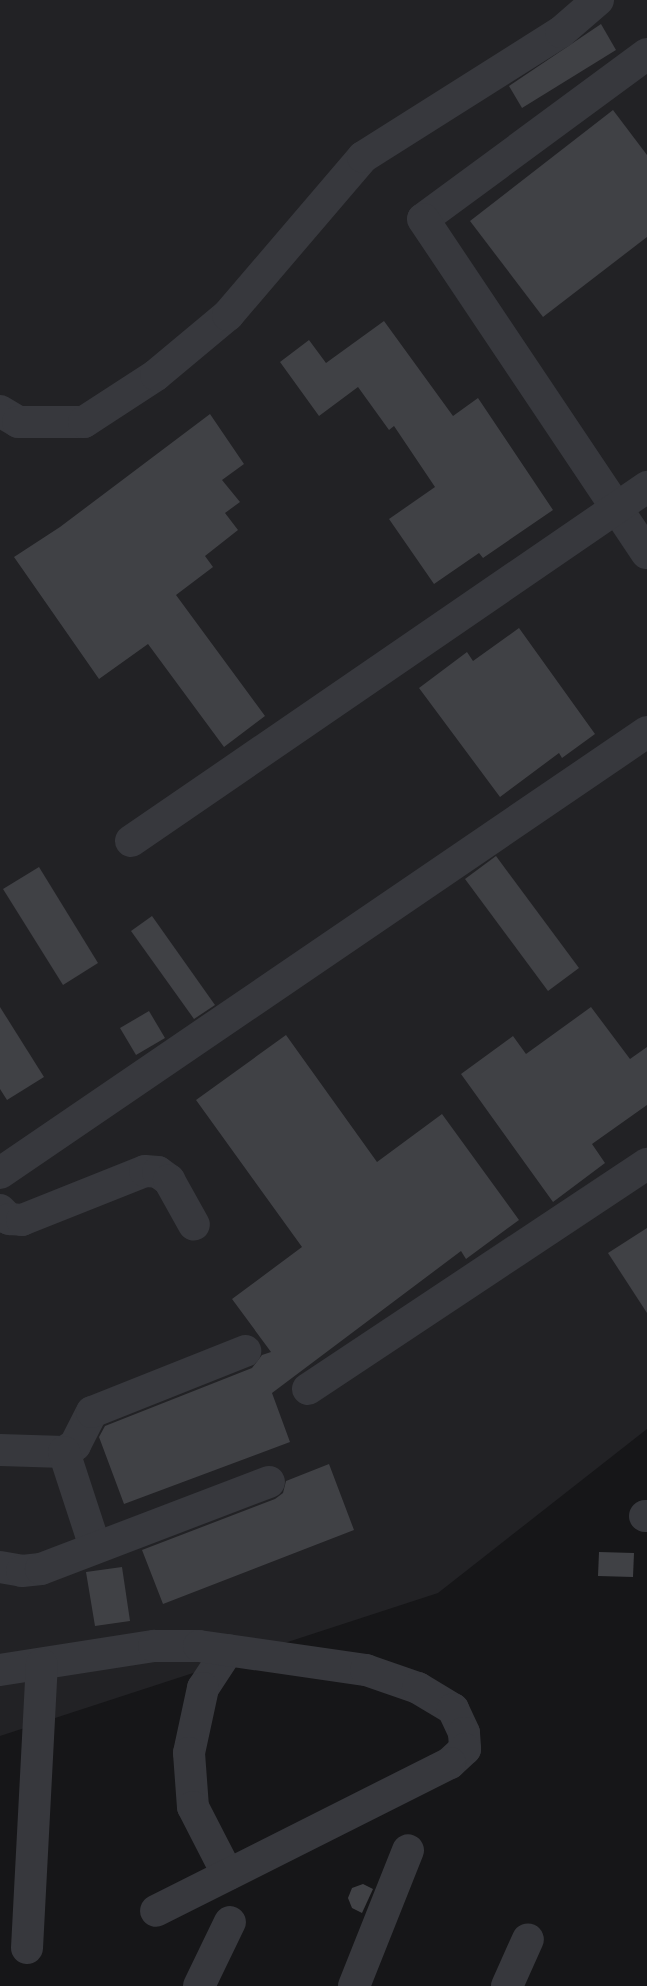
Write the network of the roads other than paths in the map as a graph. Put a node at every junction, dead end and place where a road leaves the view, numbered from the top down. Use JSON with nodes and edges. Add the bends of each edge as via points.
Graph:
{"nodes":[{"id":1,"x":598,"y":0,"type":"edge"},
{"id":2,"x":647,"y":54,"type":"edge"},
{"id":3,"x":0,"y":411,"type":"edge"},
{"id":4,"x":647,"y":488,"type":"edge"},
{"id":5,"x":618,"y":508,"type":"junction"},
{"id":6,"x":647,"y":553,"type":"edge"},
{"id":7,"x":647,"y":732,"type":"edge"},
{"id":8,"x":131,"y":841,"type":"dead end"},
{"id":9,"x":647,"y":1164,"type":"edge"},
{"id":10,"x":0,"y":1173,"type":"edge"},
{"id":11,"x":0,"y":1210,"type":"edge"},
{"id":12,"x":194,"y":1225,"type":"dead end"},
{"id":13,"x":245,"y":1351,"type":"dead end"},
{"id":14,"x":308,"y":1389,"type":"dead end"},
{"id":15,"x":0,"y":1450,"type":"edge"},
{"id":16,"x":64,"y":1452,"type":"junction"},
{"id":17,"x":269,"y":1482,"type":"dead end"},
{"id":18,"x":95,"y":1547,"type":"junction"},
{"id":19,"x":0,"y":1567,"type":"edge"},
{"id":20,"x":228,"y":1650,"type":"junction"},
{"id":21,"x":42,"y":1664,"type":"junction"},
{"id":22,"x":0,"y":1670,"type":"edge"},
{"id":23,"x":408,"y":1850,"type":"dead end"},
{"id":24,"x":228,"y":1875,"type":"junction"},
{"id":25,"x":156,"y":1911,"type":"dead end"},
{"id":26,"x":230,"y":1922,"type":"dead end"},
{"id":27,"x":528,"y":1939,"type":"dead end"},
{"id":28,"x":27,"y":1948,"type":"dead end"},
{"id":29,"x":199,"y":1986,"type":"edge"},
{"id":30,"x":354,"y":1986,"type":"edge"},
{"id":31,"x":507,"y":1986,"type":"edge"}],
"edges":[{"from":1,"to":3,"type":"street","via":[[561,32],[363,157],[228,315],[156,375],[84,422],[18,422]]},
{"from":2,"to":5,"type":"street","via":[[423,219]]},
{"from":4,"to":5,"type":"street"},
{"from":5,"to":6,"type":"street"},
{"from":5,"to":8,"type":"street"},
{"from":7,"to":10,"type":"street"},
{"from":9,"to":14,"type":"street"},
{"from":11,"to":12,"type":"street","via":[[9,1219],[22,1220],[145,1171],[158,1172],[169,1180]]},
{"from":13,"to":16,"type":"street","via":[[92,1412],[75,1445]]},
{"from":15,"to":16,"type":"street"},
{"from":16,"to":18,"type":"street"},
{"from":17,"to":18,"type":"street"},
{"from":18,"to":19,"type":"street","via":[[41,1569]]},
{"from":20,"to":21,"type":"street","via":[[162,1646]]},
{"from":20,"to":24,"type":"street","via":[[203,1688],[189,1753],[193,1807]]},
{"from":20,"to":24,"type":"street","via":[[366,1670],[418,1688],[453,1709],[464,1733],[465,1749],[450,1763]]},
{"from":21,"to":22,"type":"street"},
{"from":21,"to":28,"type":"street"},
{"from":23,"to":30,"type":"street"},
{"from":24,"to":25,"type":"street"},
{"from":26,"to":29,"type":"street"},
{"from":27,"to":31,"type":"street"}]}
